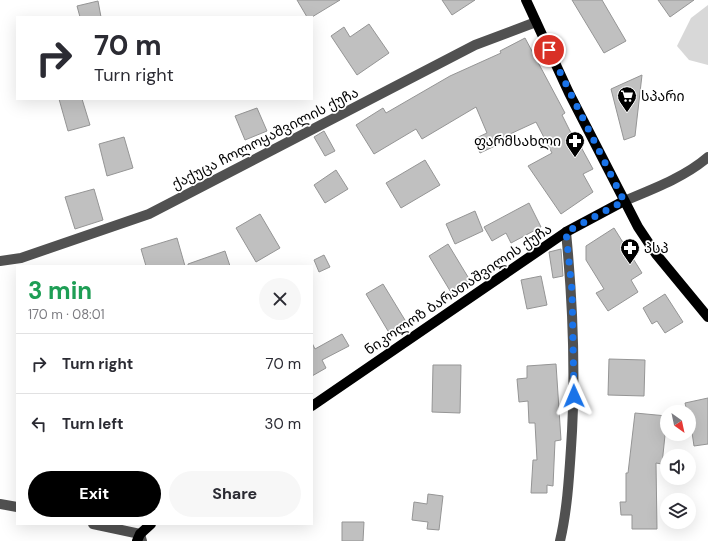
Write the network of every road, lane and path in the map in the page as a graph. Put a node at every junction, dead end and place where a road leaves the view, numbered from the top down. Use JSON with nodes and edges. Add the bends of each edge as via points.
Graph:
{"nodes":[{"id":1,"x":526,"y":0,"type":"edge"},
{"id":2,"x":536,"y":22,"type":"junction"},
{"id":3,"x":708,"y":157,"type":"edge"},
{"id":4,"x":624,"y":201,"type":"junction"},
{"id":5,"x":566,"y":232,"type":"junction"},
{"id":6,"x":0,"y":261,"type":"edge"},
{"id":7,"x":708,"y":316,"type":"edge"},
{"id":8,"x":313,"y":405,"type":"edge"},
{"id":9,"x":0,"y":504,"type":"edge"},
{"id":10,"x":16,"y":507,"type":"edge"},
{"id":11,"x":96,"y":525,"type":"edge"},
{"id":12,"x":150,"y":525,"type":"edge"},
{"id":13,"x":140,"y":539,"type":"edge"},
{"id":14,"x":560,"y":541,"type":"edge"}],
"edges":[{"from":1,"to":2,"type":"main road"},
{"from":2,"to":4,"type":"main road"},
{"from":2,"to":6,"type":"street","name":"ქაქუცა ჩოლოყაშვილის ქუჩა","via":[[476,46],[149,214],[21,258]]},
{"from":3,"to":4,"type":"street","via":[[653,190]]},
{"from":4,"to":5,"type":"main road","name":"ნიკოლოზ ბარათაშვილის ქუჩა"},
{"from":4,"to":7,"type":"main road","via":[[646,240]]},
{"from":5,"to":8,"type":"main road","name":"ნიკოლოზ ბარათაშვილის ქუჩა"},
{"from":5,"to":14,"type":"street","via":[[572,291],[574,411],[564,524]]},
{"from":9,"to":10,"type":"street"},
{"from":11,"to":13,"type":"street"},
{"from":12,"to":13,"type":"main road"}]}
